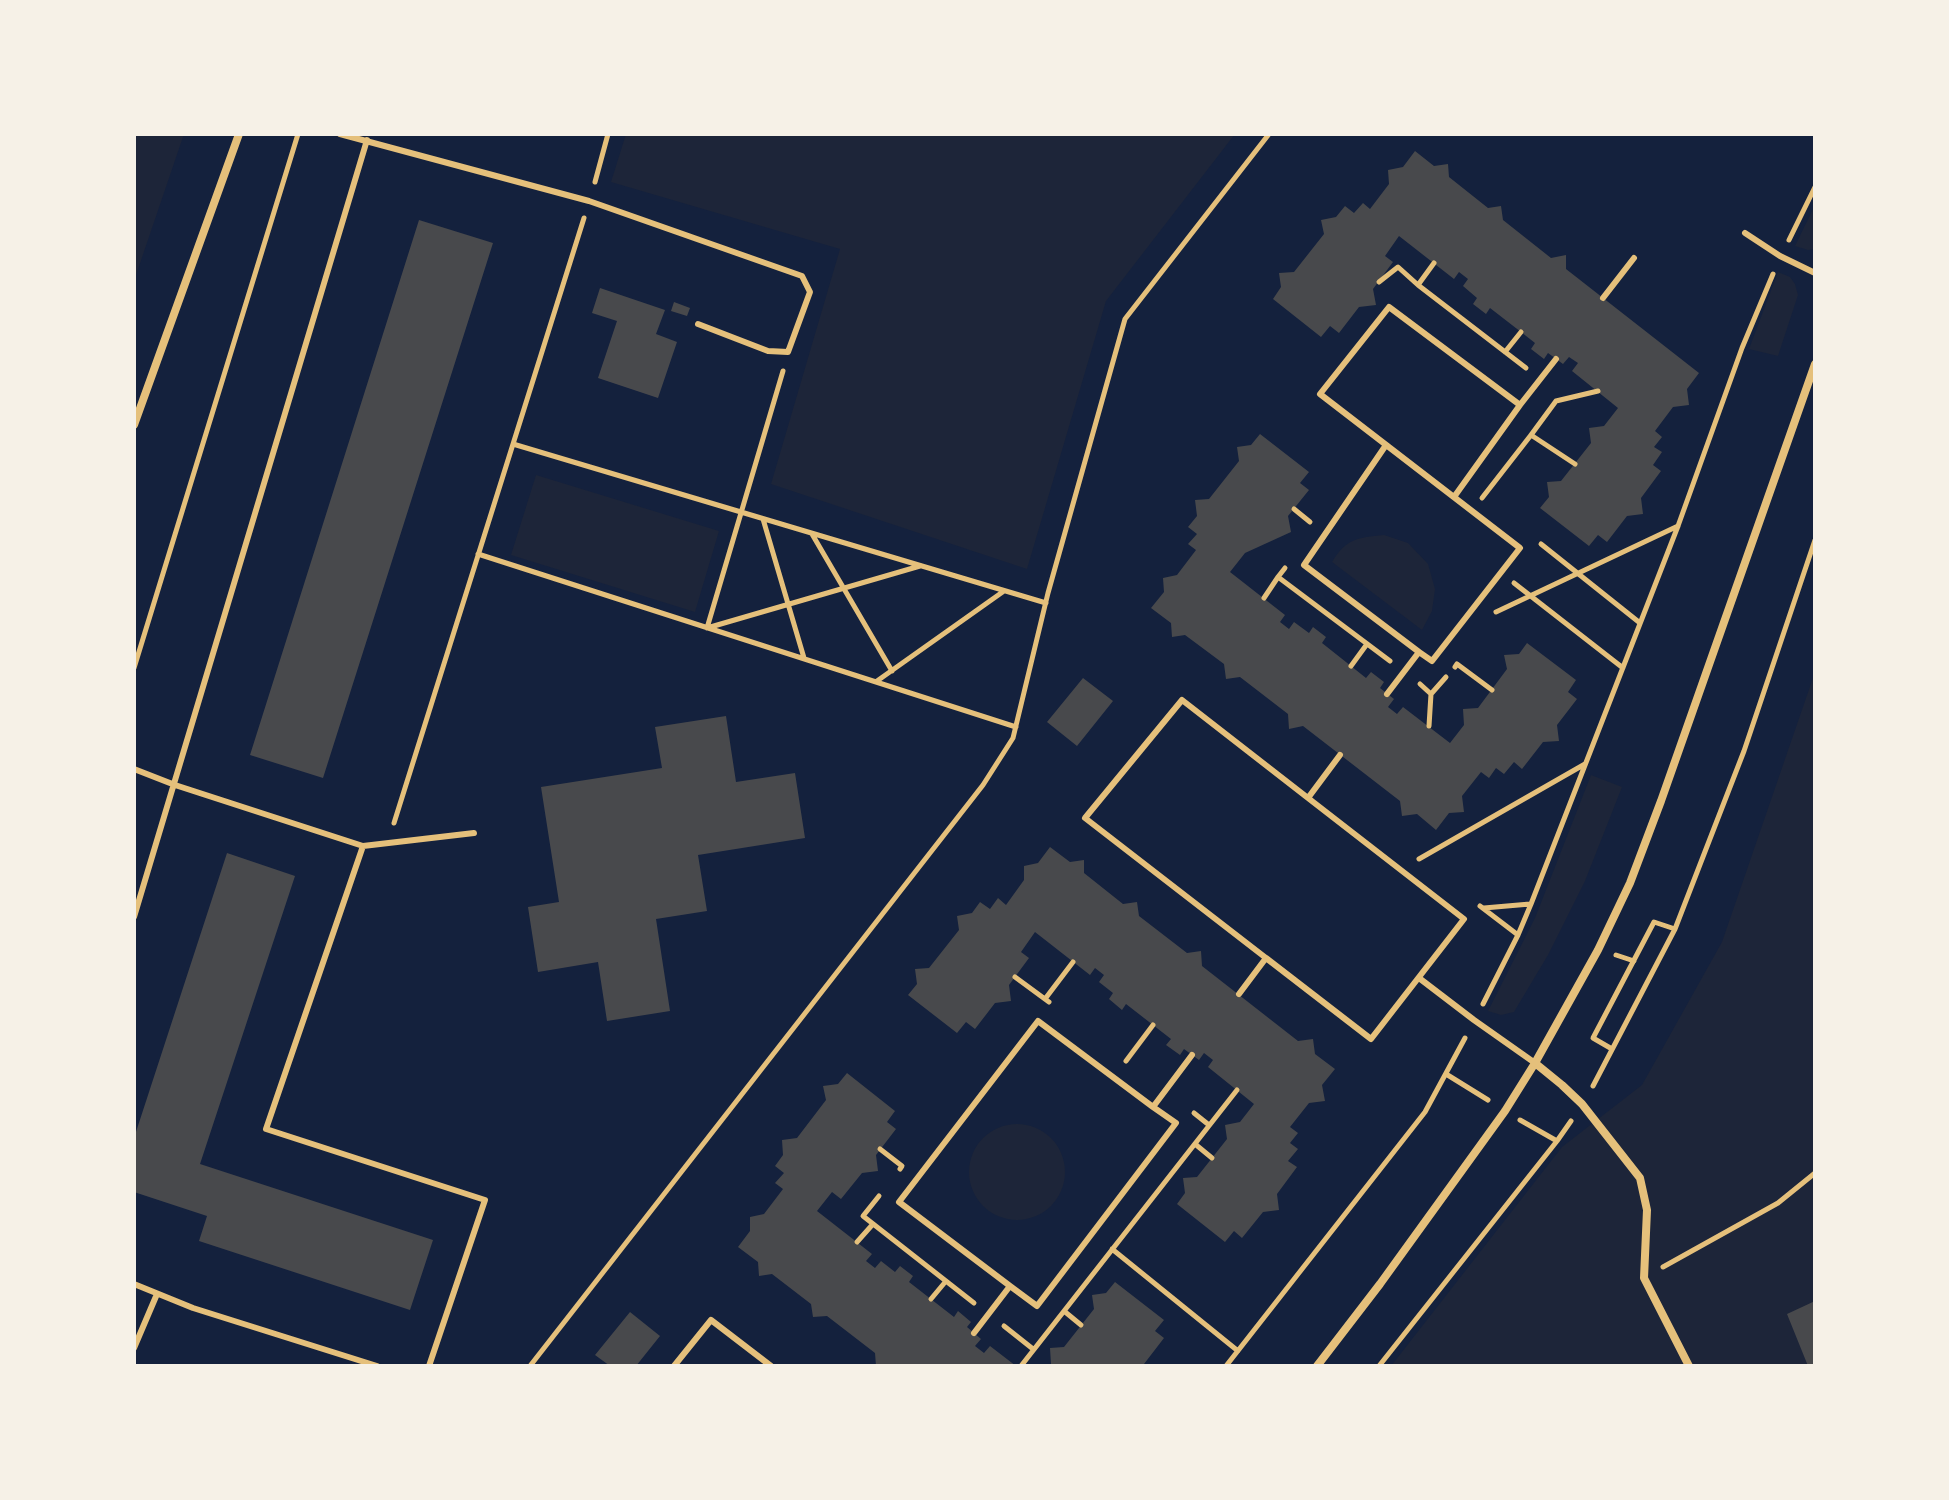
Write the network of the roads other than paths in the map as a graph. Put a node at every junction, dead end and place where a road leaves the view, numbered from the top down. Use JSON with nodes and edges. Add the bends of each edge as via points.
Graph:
{"nodes":[{"id":1,"x":239,"y":134,"type":"edge"},
{"id":2,"x":340,"y":134,"type":"edge"},
{"id":3,"x":367,"y":140,"type":"junction"},
{"id":4,"x":1745,"y":233,"type":"dead end"},
{"id":5,"x":1634,"y":258,"type":"dead end"},
{"id":6,"x":1815,"y":273,"type":"edge"},
{"id":7,"x":1603,"y":298,"type":"dead end"},
{"id":8,"x":698,"y":324,"type":"dead end"},
{"id":9,"x":1556,"y":359,"type":"dead end"},
{"id":10,"x":1815,"y":364,"type":"edge"},
{"id":11,"x":1520,"y":405,"type":"junction"},
{"id":12,"x":134,"y":425,"type":"edge"},
{"id":13,"x":1386,"y":445,"type":"junction"},
{"id":14,"x":1454,"y":497,"type":"junction"},
{"id":15,"x":1419,"y":652,"type":"junction"},
{"id":16,"x":1387,"y":694,"type":"dead end"},
{"id":17,"x":1340,"y":755,"type":"dead end"},
{"id":18,"x":134,"y":769,"type":"edge"},
{"id":19,"x":175,"y":785,"type":"junction"},
{"id":20,"x":1308,"y":798,"type":"junction"},
{"id":21,"x":474,"y":833,"type":"dead end"},
{"id":22,"x":363,"y":846,"type":"junction"},
{"id":23,"x":134,"y":917,"type":"edge"},
{"id":24,"x":1266,"y":958,"type":"junction"},
{"id":25,"x":1419,"y":978,"type":"junction"},
{"id":26,"x":1239,"y":994,"type":"dead end"},
{"id":27,"x":1192,"y":1055,"type":"dead end"},
{"id":28,"x":1535,"y":1063,"type":"junction"},
{"id":29,"x":1153,"y":1107,"type":"junction"},
{"id":30,"x":134,"y":1284,"type":"edge"},
{"id":31,"x":1010,"y":1286,"type":"junction"},
{"id":32,"x":157,"y":1294,"type":"junction"},
{"id":33,"x":974,"y":1333,"type":"dead end"},
{"id":34,"x":134,"y":1348,"type":"edge"},
{"id":35,"x":377,"y":1366,"type":"edge"},
{"id":36,"x":429,"y":1366,"type":"edge"},
{"id":37,"x":674,"y":1366,"type":"edge"},
{"id":38,"x":771,"y":1366,"type":"edge"},
{"id":39,"x":1317,"y":1366,"type":"edge"},
{"id":40,"x":1689,"y":1366,"type":"edge"}],
"edges":[{"from":1,"to":12,"type":"street"},
{"from":2,"to":3,"type":"lane"},
{"from":3,"to":8,"type":"lane","via":[[589,201],[802,276],[810,292],[788,352],[768,351]]},
{"from":3,"to":19,"type":"lane"},
{"from":4,"to":6,"type":"lane"},
{"from":5,"to":7,"type":"lane"},
{"from":9,"to":11,"type":"lane"},
{"from":10,"to":28,"type":"street","via":[[1630,883]]},
{"from":11,"to":13,"type":"lane","via":[[1389,307],[1320,394]]},
{"from":11,"to":14,"type":"lane"},
{"from":13,"to":14,"type":"lane"},
{"from":13,"to":15,"type":"lane","via":[[1304,565]]},
{"from":14,"to":15,"type":"lane","via":[[1520,548],[1432,661]]},
{"from":15,"to":16,"type":"lane"},
{"from":17,"to":20,"type":"lane"},
{"from":18,"to":19,"type":"lane"},
{"from":19,"to":22,"type":"lane"},
{"from":19,"to":23,"type":"lane"},
{"from":20,"to":24,"type":"lane","via":[[1182,700],[1085,818]]},
{"from":20,"to":25,"type":"lane","via":[[1464,919]]},
{"from":21,"to":22,"type":"lane"},
{"from":22,"to":36,"type":"lane","via":[[266,1129],[485,1200]]},
{"from":24,"to":25,"type":"lane","via":[[1371,1039]]},
{"from":24,"to":26,"type":"lane"},
{"from":25,"to":28,"type":"lane"},
{"from":27,"to":29,"type":"lane"},
{"from":28,"to":39,"type":"street"},
{"from":28,"to":40,"type":"street","via":[[1582,1104],[1640,1178],[1647,1210],[1644,1278]]},
{"from":29,"to":31,"type":"lane","via":[[1176,1123],[1037,1306]]},
{"from":29,"to":31,"type":"lane","via":[[1038,1021],[899,1202]]},
{"from":30,"to":32,"type":"lane"},
{"from":31,"to":33,"type":"lane"},
{"from":32,"to":34,"type":"lane"},
{"from":32,"to":35,"type":"lane"},
{"from":37,"to":38,"type":"lane","via":[[711,1320]]}]}
